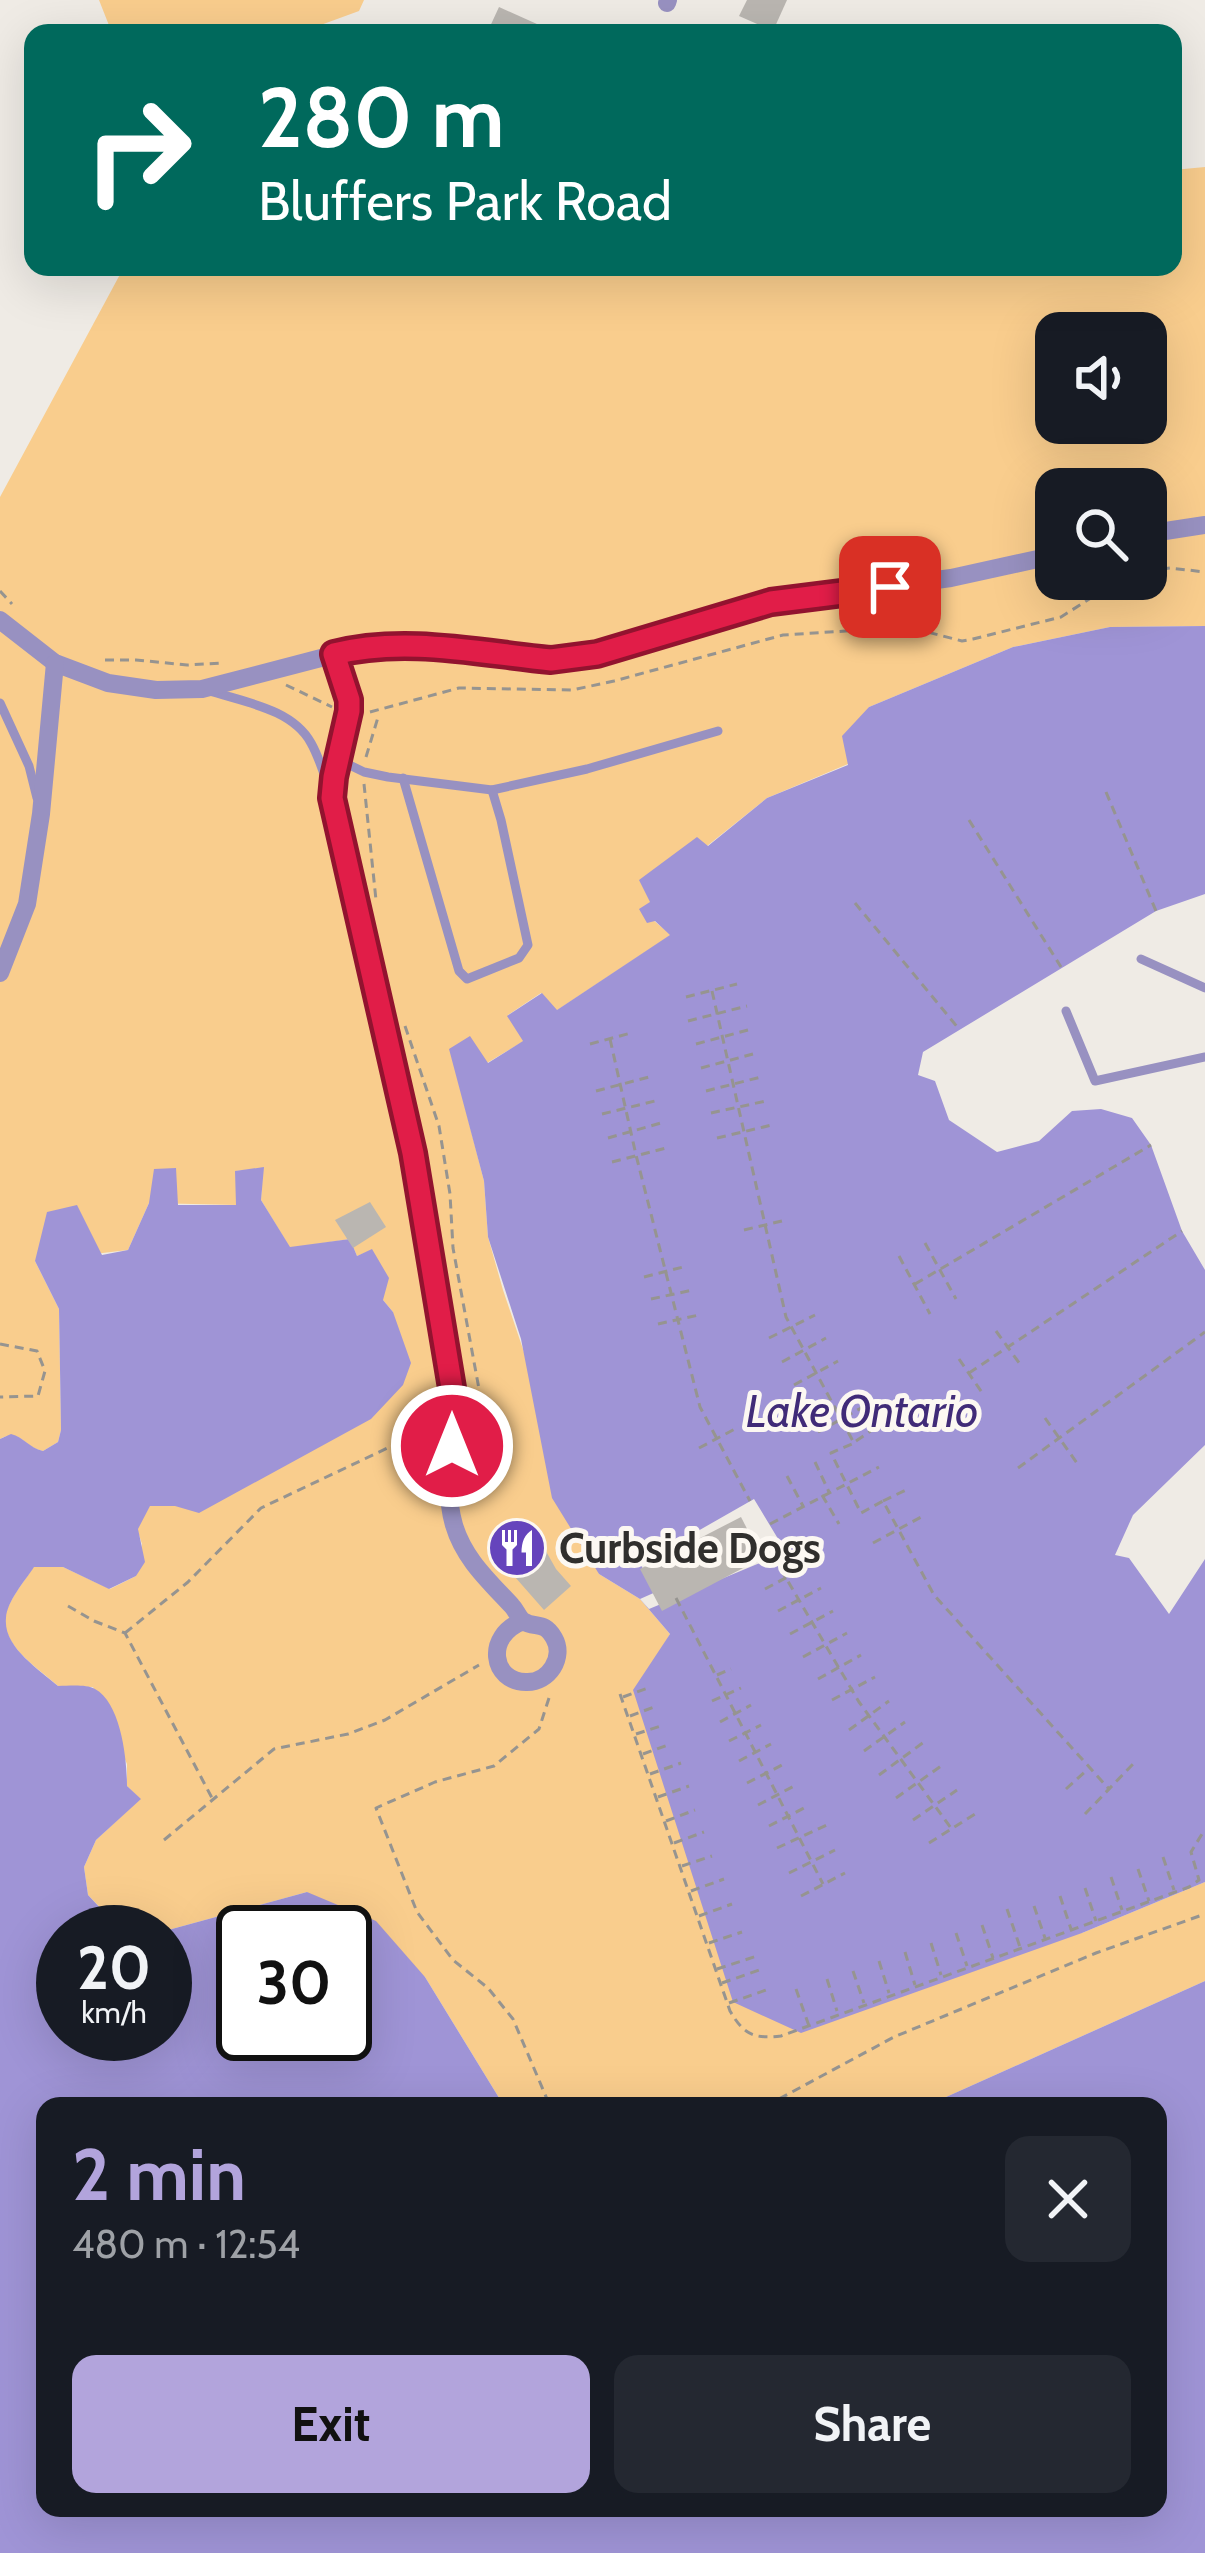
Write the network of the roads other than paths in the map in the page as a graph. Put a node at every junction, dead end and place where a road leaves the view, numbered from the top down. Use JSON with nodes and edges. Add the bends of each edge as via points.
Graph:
{"nodes":[{"id":1,"x":1205,"y":525,"type":"edge"},
{"id":2,"x":1167,"y":531,"type":"edge"},
{"id":3,"x":1035,"y":560,"type":"edge"},
{"id":4,"x":0,"y":620,"type":"edge"},
{"id":5,"x":334,"y":654,"type":"junction"},
{"id":6,"x":55,"y":662,"type":"junction"},
{"id":7,"x":202,"y":689,"type":"junction"},
{"id":8,"x":0,"y":703,"type":"edge"},
{"id":9,"x":718,"y":731,"type":"dead end"},
{"id":10,"x":338,"y":760,"type":"junction"},
{"id":11,"x":403,"y":778,"type":"junction"},
{"id":12,"x":492,"y":790,"type":"junction"},
{"id":13,"x":332,"y":798,"type":"junction"},
{"id":14,"x":41,"y":814,"type":"junction"},
{"id":15,"x":1141,"y":958,"type":"dead end"},
{"id":16,"x":0,"y":973,"type":"edge"},
{"id":17,"x":1205,"y":988,"type":"edge"},
{"id":18,"x":1066,"y":1011,"type":"dead end"},
{"id":19,"x":1205,"y":1057,"type":"edge"},
{"id":20,"x":523,"y":1621,"type":"junction"}],
"edges":[{"from":1,"to":2,"type":"street"},
{"from":3,"to":5,"type":"street","via":[[771,602],[574,658],[397,645]]},
{"from":4,"to":6,"type":"street"},
{"from":5,"to":7,"type":"street"},
{"from":5,"to":10,"type":"street","via":[[349,700]]},
{"from":6,"to":7,"type":"street","via":[[108,683]]},
{"from":6,"to":14,"type":"street"},
{"from":7,"to":13,"type":"lane","via":[[295,723]]},
{"from":8,"to":14,"type":"lane"},
{"from":9,"to":12,"type":"lane"},
{"from":10,"to":11,"type":"lane"},
{"from":10,"to":13,"type":"street"},
{"from":11,"to":12,"type":"lane"},
{"from":11,"to":12,"type":"lane","via":[[467,979],[519,958],[528,945]]},
{"from":13,"to":20,"type":"street","via":[[413,1153],[452,1388],[454,1523],[476,1568]]},
{"from":14,"to":16,"type":"street","via":[[27,904]]},
{"from":15,"to":17,"type":"lane"},
{"from":18,"to":19,"type":"lane","via":[[1095,1082]]},
{"from":20,"to":20,"type":"street","via":[[544,1625],[556,1641],[556,1662],[544,1678],[524,1683],[505,1673],[496,1655],[508,1627]]}]}
